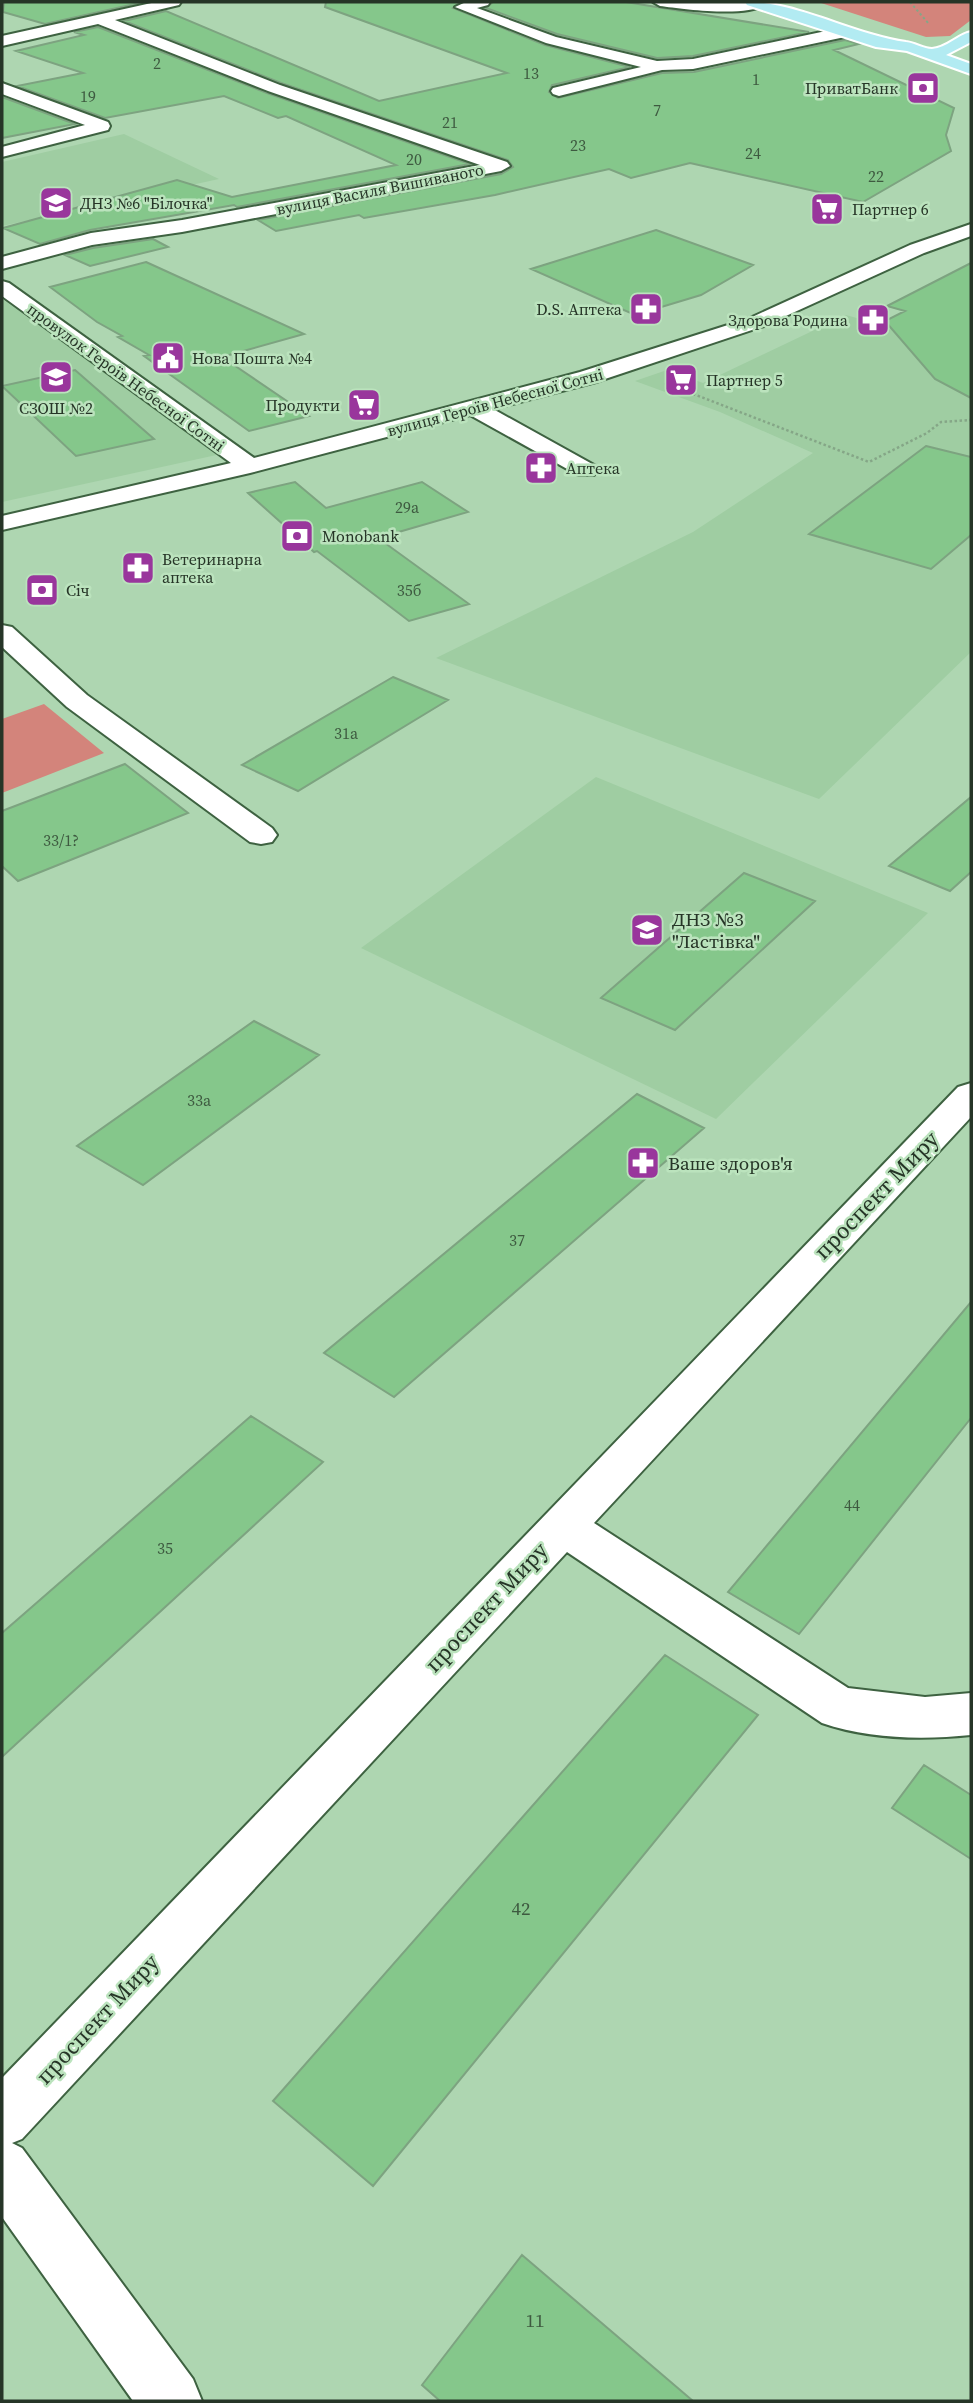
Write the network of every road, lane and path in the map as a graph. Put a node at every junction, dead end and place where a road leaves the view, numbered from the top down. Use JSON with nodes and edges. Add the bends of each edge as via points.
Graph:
{"nodes":[{"id":1,"x":173,"y":2,"type":"edge"},
{"id":2,"x":483,"y":2,"type":"edge"},
{"id":3,"x":660,"y":2,"type":"edge"},
{"id":4,"x":797,"y":2,"type":"edge"},
{"id":5,"x":755,"y":3,"type":"edge"},
{"id":6,"x":97,"y":18,"type":"junction"},
{"id":7,"x":13,"y":25,"type":"dead end"},
{"id":8,"x":37,"y":32,"type":"junction"},
{"id":9,"x":845,"y":32,"type":"junction"},
{"id":10,"x":971,"y":36,"type":"edge"},
{"id":11,"x":2,"y":41,"type":"edge"},
{"id":12,"x":909,"y":47,"type":"junction"},
{"id":13,"x":930,"y":54,"type":"junction"},
{"id":14,"x":657,"y":66,"type":"junction"},
{"id":15,"x":971,"y":69,"type":"edge"},
{"id":16,"x":2,"y":89,"type":"edge"},
{"id":17,"x":559,"y":91,"type":"dead end"},
{"id":18,"x":2,"y":152,"type":"edge"},
{"id":19,"x":971,"y":230,"type":"edge"},
{"id":20,"x":2,"y":263,"type":"edge"},
{"id":21,"x":2,"y":287,"type":"edge"},
{"id":22,"x":661,"y":382,"type":"dead end"},
{"id":23,"x":475,"y":409,"type":"junction"},
{"id":24,"x":971,"y":420,"type":"edge"},
{"id":25,"x":250,"y":466,"type":"junction"},
{"id":26,"x":586,"y":470,"type":"dead end"},
{"id":27,"x":2,"y":523,"type":"edge"},
{"id":28,"x":2,"y":633,"type":"edge"},
{"id":29,"x":261,"y":835,"type":"dead end"},
{"id":30,"x":971,"y":1095,"type":"edge"},
{"id":31,"x":563,"y":1526,"type":"junction"},
{"id":32,"x":971,"y":1714,"type":"edge"},
{"id":33,"x":2,"y":2119,"type":"edge"},
{"id":34,"x":2,"y":2168,"type":"edge"},
{"id":35,"x":171,"y":2401,"type":"edge"}],
"edges":[{"from":1,"to":6,"type":"street"},
{"from":2,"to":14,"type":"street","via":[[462,7],[551,40]]},
{"from":3,"to":5,"type":"street","via":[[712,8]]},
{"from":4,"to":12,"type":"main road","via":[[909,38]]},
{"from":5,"to":9,"type":"main road"},
{"from":6,"to":8,"type":"street"},
{"from":6,"to":20,"type":"street","name":"вулиця Василя Вишиваного","via":[[274,88],[501,166],[91,239]]},
{"from":7,"to":8,"type":"street"},
{"from":8,"to":11,"type":"street"},
{"from":9,"to":12,"type":"main road"},
{"from":9,"to":14,"type":"street","via":[[693,64]]},
{"from":10,"to":13,"type":"main road"},
{"from":12,"to":13,"type":"main road"},
{"from":13,"to":15,"type":"main road"},
{"from":14,"to":17,"type":"street","via":[[656,70]]},
{"from":16,"to":18,"type":"street","via":[[102,126]]},
{"from":19,"to":23,"type":"street","name":"вулиця Героїв Небесної Сотні","via":[[917,249],[757,322]]},
{"from":21,"to":25,"type":"street","name":"провулок Героїв Небесної Сотні"},
{"from":22,"to":24,"type":"path","via":[[869,462],[941,422]]},
{"from":23,"to":25,"type":"street","name":"вулиця Героїв Небесної Сотні"},
{"from":23,"to":26,"type":"street"},
{"from":25,"to":27,"type":"street","name":"вулиця Героїв Небесної Сотні"},
{"from":28,"to":29,"type":"street","via":[[77,701]]},
{"from":30,"to":31,"type":"street","name":"проспект Миру"},
{"from":31,"to":32,"type":"street","via":[[839,1708],[925,1718]]},
{"from":31,"to":33,"type":"street","name":"проспект Миру"},
{"from":34,"to":35,"type":"street"}]}
